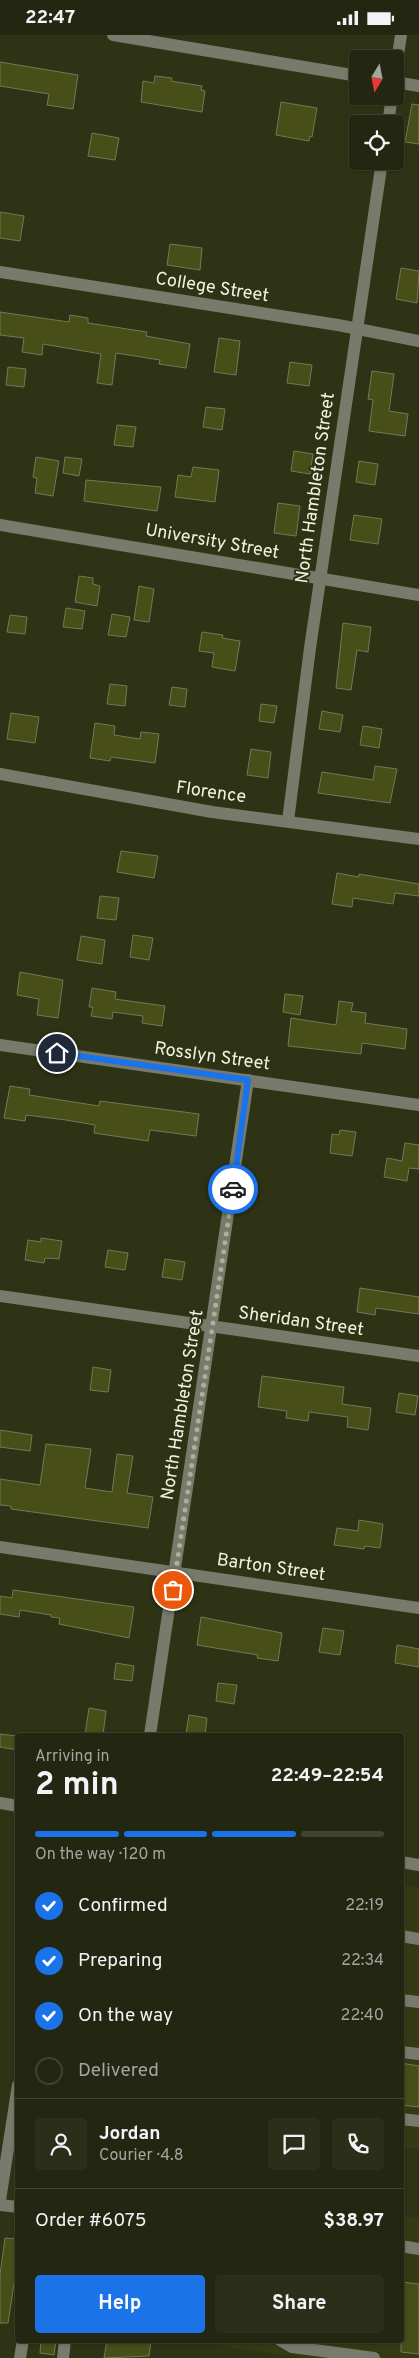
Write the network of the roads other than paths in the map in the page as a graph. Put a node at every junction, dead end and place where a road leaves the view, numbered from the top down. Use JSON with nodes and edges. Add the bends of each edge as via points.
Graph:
{"nodes":[{"id":1,"x":113,"y":35,"type":"edge"},
{"id":2,"x":401,"y":35,"type":"edge"},
{"id":3,"x":399,"y":50,"type":"edge"},
{"id":4,"x":349,"y":74,"type":"edge"},
{"id":5,"x":404,"y":84,"type":"edge"},
{"id":6,"x":419,"y":86,"type":"edge"},
{"id":7,"x":381,"y":170,"type":"edge"},
{"id":8,"x":0,"y":272,"type":"edge"},
{"id":9,"x":356,"y":329,"type":"junction"},
{"id":10,"x":419,"y":341,"type":"edge"},
{"id":11,"x":0,"y":525,"type":"edge"},
{"id":12,"x":321,"y":578,"type":"junction"},
{"id":13,"x":419,"y":595,"type":"edge"},
{"id":14,"x":0,"y":774,"type":"edge"},
{"id":15,"x":288,"y":821,"type":"junction"},
{"id":16,"x":419,"y":839,"type":"edge"},
{"id":17,"x":0,"y":1045,"type":"edge"},
{"id":18,"x":248,"y":1080,"type":"junction"},
{"id":19,"x":419,"y":1105,"type":"edge"},
{"id":20,"x":0,"y":1296,"type":"edge"},
{"id":21,"x":213,"y":1327,"type":"junction"},
{"id":22,"x":419,"y":1356,"type":"edge"},
{"id":23,"x":0,"y":1547,"type":"edge"},
{"id":24,"x":176,"y":1572,"type":"junction"},
{"id":25,"x":419,"y":1608,"type":"edge"},
{"id":26,"x":150,"y":1733,"type":"edge"},
{"id":27,"x":0,"y":1803,"type":"edge"},
{"id":28,"x":15,"y":1806,"type":"edge"},
{"id":29,"x":404,"y":1863,"type":"edge"},
{"id":30,"x":419,"y":1865,"type":"edge"},
{"id":31,"x":404,"y":1936,"type":"edge"},
{"id":32,"x":419,"y":1939,"type":"edge"},
{"id":33,"x":404,"y":2000,"type":"edge"},
{"id":34,"x":419,"y":2003,"type":"edge"},
{"id":35,"x":404,"y":2052,"type":"edge"},
{"id":36,"x":419,"y":2054,"type":"edge"},
{"id":37,"x":15,"y":2104,"type":"edge"},
{"id":38,"x":404,"y":2119,"type":"edge"},
{"id":39,"x":419,"y":2121,"type":"edge"},
{"id":40,"x":0,"y":2200,"type":"edge"},
{"id":41,"x":0,"y":2205,"type":"edge"},
{"id":42,"x":15,"y":2207,"type":"edge"},
{"id":43,"x":404,"y":2246,"type":"edge"},
{"id":44,"x":419,"y":2249,"type":"edge"},
{"id":45,"x":22,"y":2343,"type":"edge"},
{"id":46,"x":65,"y":2343,"type":"edge"},
{"id":47,"x":285,"y":2343,"type":"edge"},
{"id":48,"x":20,"y":2358,"type":"edge"},
{"id":49,"x":63,"y":2358,"type":"edge"},
{"id":50,"x":374,"y":2358,"type":"edge"}],
"edges":[{"from":1,"to":4,"type":"street"},
{"from":2,"to":3,"type":"street"},
{"from":5,"to":6,"type":"street"},
{"from":7,"to":9,"type":"street","name":"North Hambleton Street"},
{"from":8,"to":9,"type":"street","name":"College Street"},
{"from":9,"to":10,"type":"street","name":"College Street"},
{"from":9,"to":12,"type":"street","name":"North Hambleton Street"},
{"from":11,"to":12,"type":"street","name":"University Street"},
{"from":12,"to":13,"type":"street","name":"University Street"},
{"from":12,"to":15,"type":"street","name":"North Hambleton Street"},
{"from":14,"to":15,"type":"street","name":"Florence","via":[[134,799]]},
{"from":15,"to":16,"type":"street","name":"Florence"},
{"from":17,"to":18,"type":"street","name":"Rosslyn Street"},
{"from":18,"to":19,"type":"street","name":"Rosslyn Street"},
{"from":18,"to":21,"type":"street","name":"North Hambleton Street"},
{"from":20,"to":21,"type":"street","name":"Sheridan Street"},
{"from":21,"to":22,"type":"street","name":"Sheridan Street"},
{"from":21,"to":24,"type":"street","name":"North Hambleton Street"},
{"from":23,"to":24,"type":"street","name":"Barton Street"},
{"from":24,"to":25,"type":"street","name":"Barton Street"},
{"from":24,"to":26,"type":"street","name":"North Hambleton Street"},
{"from":27,"to":28,"type":"street"},
{"from":29,"to":30,"type":"street"},
{"from":31,"to":32,"type":"street"},
{"from":33,"to":34,"type":"street"},
{"from":35,"to":36,"type":"street"},
{"from":37,"to":40,"type":"street"},
{"from":38,"to":39,"type":"street"},
{"from":41,"to":42,"type":"street"},
{"from":43,"to":44,"type":"street"},
{"from":45,"to":48,"type":"street"},
{"from":46,"to":49,"type":"street"},
{"from":47,"to":50,"type":"street","via":[[292,2347]]}]}
